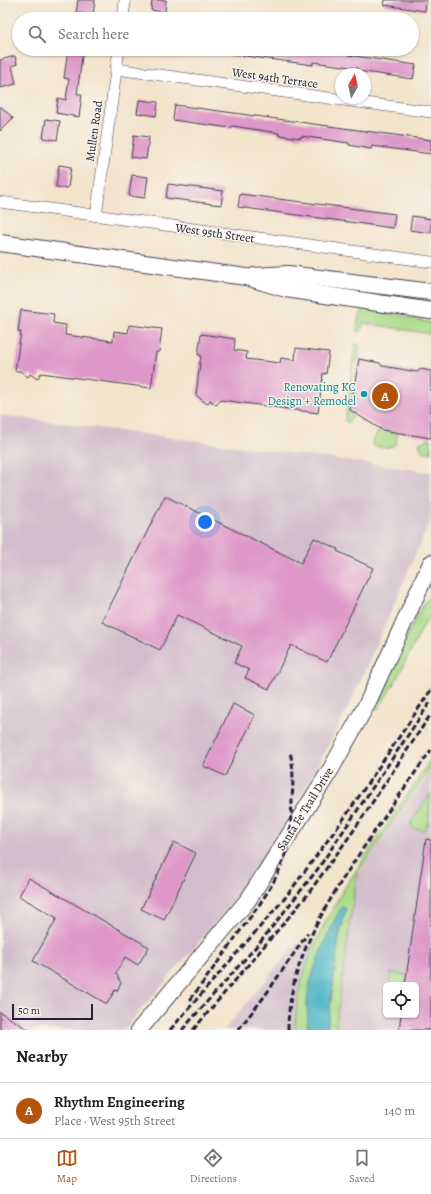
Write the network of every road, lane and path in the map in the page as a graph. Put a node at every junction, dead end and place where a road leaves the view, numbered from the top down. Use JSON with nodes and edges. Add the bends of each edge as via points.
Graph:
{"nodes":[{"id":1,"x":125,"y":0,"type":"edge"},
{"id":2,"x":124,"y":12,"type":"edge"},
{"id":3,"x":118,"y":56,"type":"edge"},
{"id":4,"x":116,"y":69,"type":"junction"},
{"id":5,"x":431,"y":112,"type":"edge"},
{"id":6,"x":0,"y":202,"type":"edge"},
{"id":7,"x":96,"y":216,"type":"junction"},
{"id":8,"x":0,"y":243,"type":"edge"},
{"id":9,"x":431,"y":262,"type":"edge"},
{"id":10,"x":246,"y":277,"type":"junction"},
{"id":11,"x":431,"y":292,"type":"edge"},
{"id":12,"x":431,"y":311,"type":"edge"},
{"id":13,"x":431,"y":563,"type":"edge"},
{"id":14,"x":139,"y":1030,"type":"edge"}],
"edges":[{"from":1,"to":2,"type":"street"},
{"from":3,"to":4,"type":"street","name":"Mullen Road"},
{"from":4,"to":5,"type":"street","name":"West 94th Terrace"},
{"from":4,"to":7,"type":"street","name":"Mullen Road"},
{"from":6,"to":7,"type":"street","name":"West 95th Street"},
{"from":7,"to":9,"type":"street","name":"West 95th Street"},
{"from":8,"to":10,"type":"main road"},
{"from":10,"to":11,"type":"main road","via":[[288,274]]},
{"from":10,"to":12,"type":"main road","via":[[286,290]]},
{"from":13,"to":14,"type":"main road","name":"Santa Fe Trail Drive","via":[[367,704],[332,769],[248,900]]}]}
